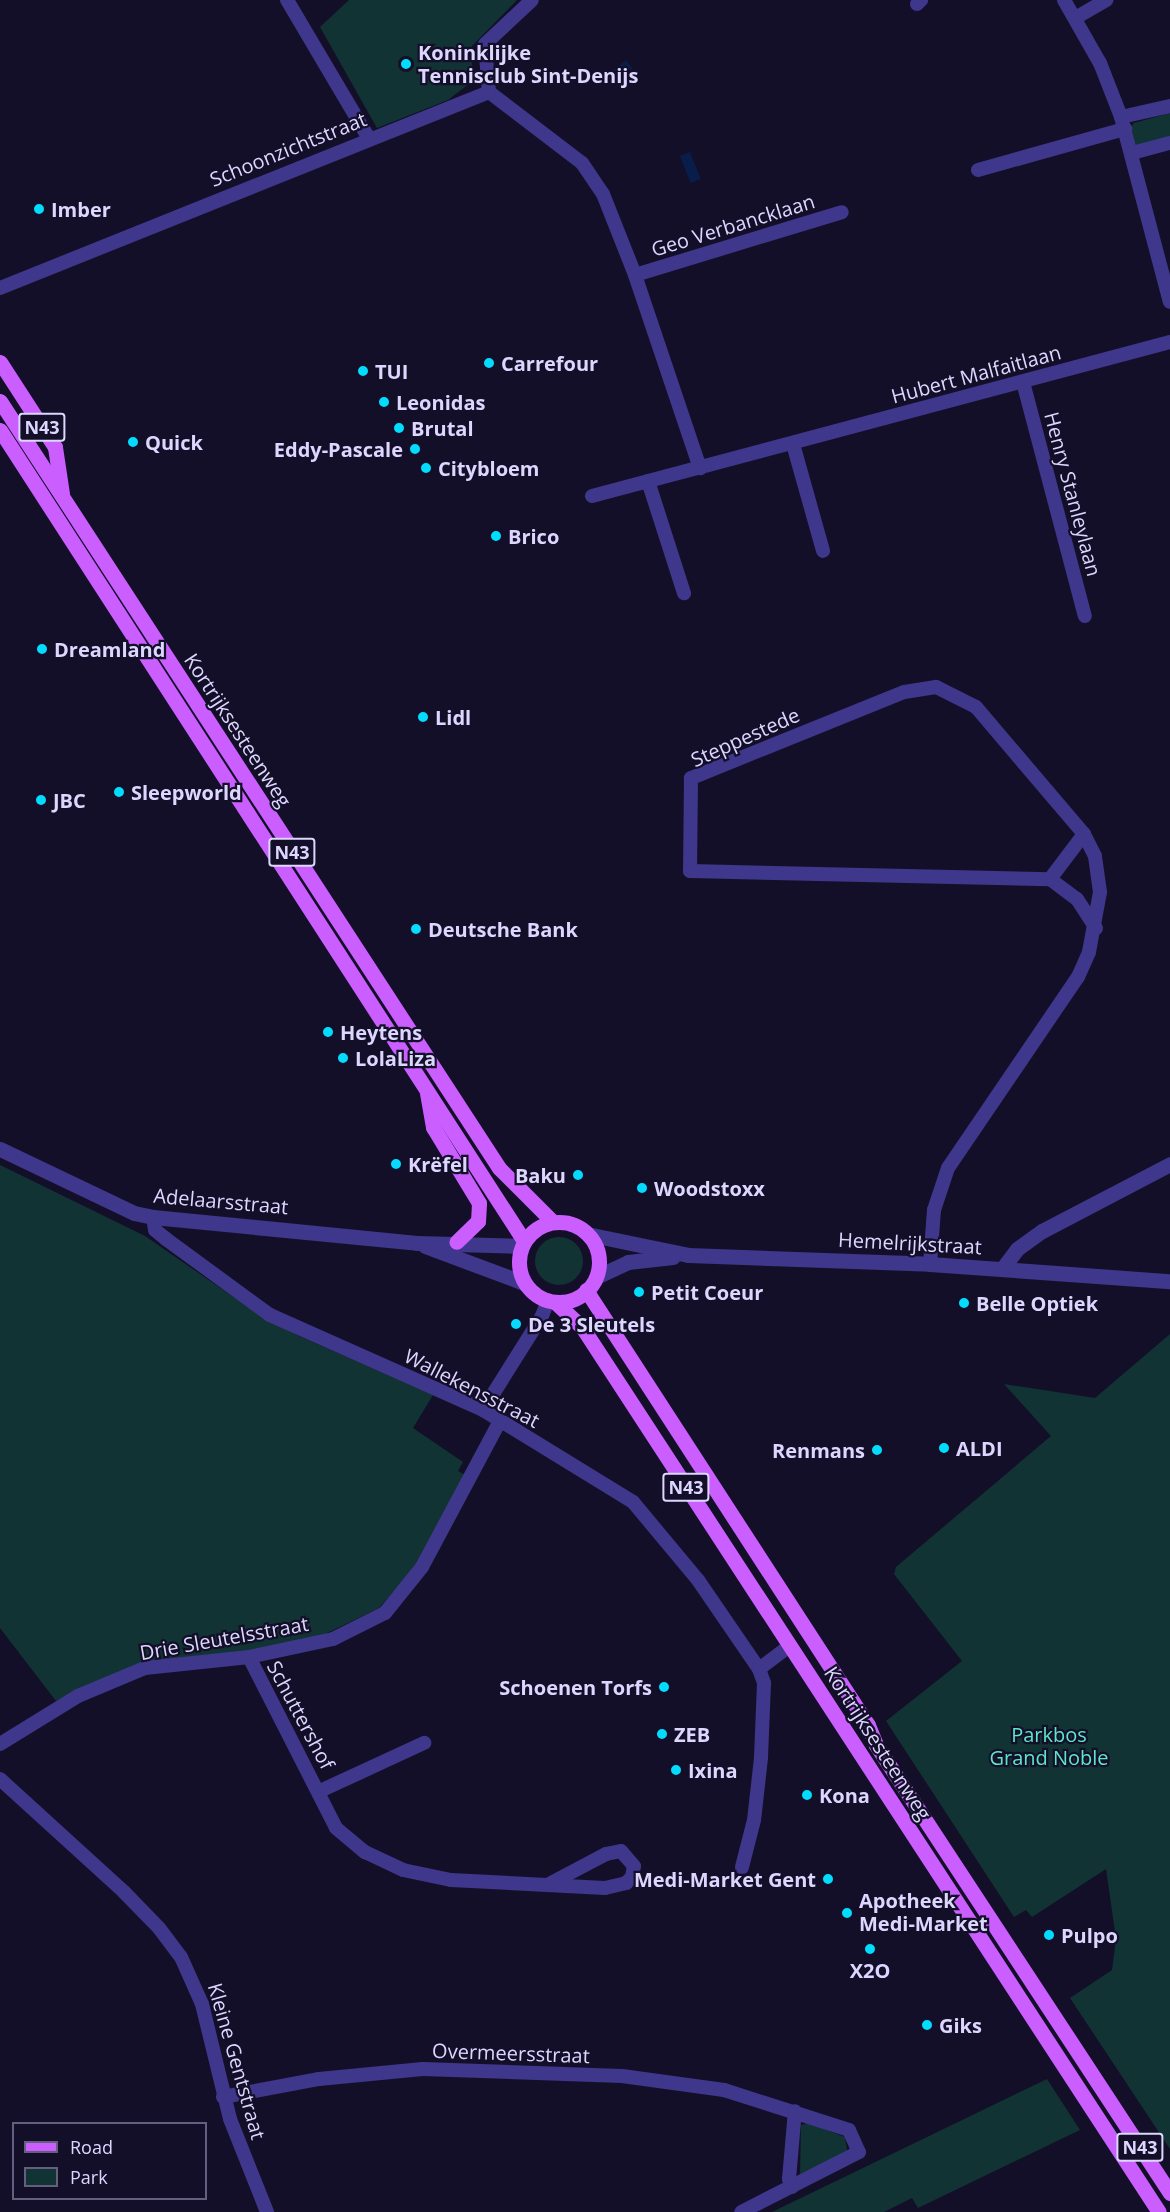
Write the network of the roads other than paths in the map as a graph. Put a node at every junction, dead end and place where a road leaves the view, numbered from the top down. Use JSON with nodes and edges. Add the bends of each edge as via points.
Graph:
{"nodes":[{"id":1,"x":287,"y":0,"type":"edge"},
{"id":2,"x":532,"y":0,"type":"edge"},
{"id":3,"x":1064,"y":0,"type":"edge"},
{"id":4,"x":1106,"y":0,"type":"edge"},
{"id":5,"x":1077,"y":17,"type":"junction"},
{"id":6,"x":489,"y":92,"type":"junction"},
{"id":7,"x":1170,"y":106,"type":"edge"},
{"id":8,"x":1123,"y":123,"type":"junction"},
{"id":9,"x":368,"y":137,"type":"junction"},
{"id":10,"x":1170,"y":143,"type":"edge"},
{"id":11,"x":1132,"y":153,"type":"junction"},
{"id":12,"x":978,"y":170,"type":"dead end"},
{"id":13,"x":842,"y":212,"type":"dead end"},
{"id":14,"x":635,"y":275,"type":"junction"},
{"id":15,"x":0,"y":288,"type":"edge"},
{"id":16,"x":1170,"y":302,"type":"edge"},
{"id":17,"x":1170,"y":342,"type":"edge"},
{"id":18,"x":0,"y":362,"type":"edge"},
{"id":19,"x":1023,"y":382,"type":"junction"},
{"id":20,"x":0,"y":401,"type":"edge"},
{"id":21,"x":0,"y":430,"type":"edge"},
{"id":22,"x":793,"y":444,"type":"junction"},
{"id":23,"x":700,"y":468,"type":"junction"},
{"id":24,"x":648,"y":481,"type":"junction"},
{"id":25,"x":592,"y":496,"type":"dead end"},
{"id":26,"x":63,"y":500,"type":"junction"},
{"id":27,"x":823,"y":551,"type":"dead end"},
{"id":28,"x":684,"y":593,"type":"dead end"},
{"id":29,"x":1085,"y":616,"type":"dead end"},
{"id":30,"x":1084,"y":834,"type":"junction"},
{"id":31,"x":1050,"y":879,"type":"junction"},
{"id":32,"x":1096,"y":928,"type":"junction"},
{"id":33,"x":426,"y":1087,"type":"junction"},
{"id":34,"x":0,"y":1149,"type":"edge"},
{"id":35,"x":1170,"y":1164,"type":"edge"},
{"id":36,"x":153,"y":1217,"type":"junction"},
{"id":37,"x":554,"y":1222,"type":"junction"},
{"id":38,"x":587,"y":1234,"type":"junction"},
{"id":39,"x":456,"y":1242,"type":"junction"},
{"id":40,"x":417,"y":1243,"type":"junction"},
{"id":41,"x":523,"y":1243,"type":"junction"},
{"id":42,"x":688,"y":1255,"type":"junction"},
{"id":43,"x":930,"y":1264,"type":"junction"},
{"id":44,"x":1002,"y":1269,"type":"junction"},
{"id":45,"x":596,"y":1276,"type":"junction"},
{"id":46,"x":1170,"y":1281,"type":"edge"},
{"id":47,"x":524,"y":1283,"type":"junction"},
{"id":48,"x":586,"y":1290,"type":"junction"},
{"id":49,"x":552,"y":1301,"type":"junction"},
{"id":50,"x":483,"y":1410,"type":"junction"},
{"id":51,"x":500,"y":1421,"type":"junction"},
{"id":52,"x":790,"y":1646,"type":"junction"},
{"id":53,"x":249,"y":1657,"type":"junction"},
{"id":54,"x":759,"y":1669,"type":"junction"},
{"id":55,"x":424,"y":1743,"type":"dead end"},
{"id":56,"x":0,"y":1744,"type":"edge"},
{"id":57,"x":0,"y":1779,"type":"edge"},
{"id":58,"x":320,"y":1791,"type":"junction"},
{"id":59,"x":742,"y":1867,"type":"dead end"},
{"id":60,"x":549,"y":1884,"type":"junction"},
{"id":61,"x":223,"y":2097,"type":"junction"},
{"id":62,"x":795,"y":2111,"type":"junction"},
{"id":63,"x":792,"y":2187,"type":"junction"},
{"id":64,"x":1170,"y":2193,"type":"edge"},
{"id":65,"x":267,"y":2212,"type":"edge"},
{"id":66,"x":741,"y":2212,"type":"edge"},
{"id":67,"x":1159,"y":2212,"type":"edge"}],
"edges":[{"from":1,"to":9,"type":"street"},
{"from":2,"to":6,"type":"street","via":[[485,44]]},
{"from":3,"to":5,"type":"street"},
{"from":4,"to":5,"type":"street"},
{"from":5,"to":8,"type":"street"},
{"from":6,"to":9,"type":"street","name":"Schoonzichtstraat"},
{"from":6,"to":14,"type":"street","name":"Geo Verbancklaan","via":[[582,163],[603,194]]},
{"from":7,"to":8,"type":"street"},
{"from":8,"to":11,"type":"street"},
{"from":8,"to":12,"type":"street"},
{"from":9,"to":15,"type":"street","name":"Schoonzichtstraat"},
{"from":10,"to":11,"type":"street"},
{"from":11,"to":16,"type":"street"},
{"from":13,"to":14,"type":"street","name":"Geo Verbancklaan"},
{"from":14,"to":23,"type":"street","name":"Geo Verbancklaan"},
{"from":17,"to":19,"type":"street","name":"Hubert Malfaitlaan"},
{"from":18,"to":26,"type":"main road","number":"N43","via":[[55,447]]},
{"from":19,"to":22,"type":"street","name":"Hubert Malfaitlaan"},
{"from":19,"to":29,"type":"street","name":"Henry Stanleylaan"},
{"from":20,"to":26,"type":"main road","name":"Kortrijksesteenweg","number":"N43"},
{"from":21,"to":33,"type":"main road","name":"Kortrijksesteenweg","number":"N43"},
{"from":22,"to":23,"type":"street","name":"Hubert Malfaitlaan"},
{"from":22,"to":27,"type":"street"},
{"from":23,"to":24,"type":"street","name":"Hubert Malfaitlaan"},
{"from":24,"to":25,"type":"street","name":"Hubert Malfaitlaan"},
{"from":24,"to":28,"type":"street"},
{"from":26,"to":37,"type":"main road","name":"Kortrijksesteenweg","number":"N43","via":[[499,1168]]},
{"from":30,"to":31,"type":"street"},
{"from":30,"to":31,"type":"street","name":"Steppestede","via":[[976,707],[936,687],[904,692],[691,778],[690,871]]},
{"from":30,"to":32,"type":"street","name":"Steppestede","via":[[1095,856],[1100,892]]},
{"from":31,"to":32,"type":"street","via":[[1077,899]]},
{"from":32,"to":43,"type":"street","name":"Steppestede","via":[[1078,977],[948,1168],[934,1210]]},
{"from":33,"to":39,"type":"main road","number":"N43","via":[[433,1127],[479,1203],[478,1221]]},
{"from":33,"to":41,"type":"main road","name":"Kortrijksesteenweg","number":"N43"},
{"from":34,"to":36,"type":"street","name":"Adelaarsstraat","via":[[134,1213]]},
{"from":35,"to":44,"type":"street","name":"Hemelrijkstraat","via":[[1042,1231],[1017,1250]]},
{"from":36,"to":40,"type":"street","name":"Adelaarsstraat"},
{"from":36,"to":50,"type":"street","name":"Wallekensstraat","via":[[155,1230],[270,1315]]},
{"from":37,"to":38,"type":"main road","number":"N43","via":[[572,1223]]},
{"from":37,"to":41,"type":"main road","via":[[531,1232]]},
{"from":38,"to":42,"type":"street","name":"Hemelrijkstraat"},
{"from":38,"to":45,"type":"main road","via":[[599,1260]]},
{"from":39,"to":40,"type":"street","name":"Adelaarsstraat"},
{"from":39,"to":41,"type":"street","name":"Adelaarsstraat"},
{"from":40,"to":47,"type":"street","name":"Adelaarsstraat"},
{"from":41,"to":47,"type":"main road","via":[[519,1264]]},
{"from":42,"to":43,"type":"street","name":"Hemelrijkstraat"},
{"from":42,"to":45,"type":"street","name":"Hemelrijkstraat","via":[[628,1262]]},
{"from":43,"to":44,"type":"street","name":"Hemelrijkstraat"},
{"from":44,"to":46,"type":"street"},
{"from":45,"to":48,"type":"main road"},
{"from":47,"to":49,"type":"main road","number":"N43"},
{"from":48,"to":49,"type":"main road","via":[[572,1300]]},
{"from":48,"to":64,"type":"main road","name":"Kortrijksesteenweg","number":"N43","via":[[868,1725],[883,1755]]},
{"from":49,"to":50,"type":"street"},
{"from":49,"to":52,"type":"main road","name":"Kortrijksesteenweg","number":"N43","via":[[582,1327]]},
{"from":50,"to":51,"type":"street","name":"Wallekensstraat"},
{"from":51,"to":53,"type":"street","name":"Drie Sleutelsstraat","via":[[422,1567],[385,1613],[333,1639]]},
{"from":51,"to":54,"type":"street","name":"Wallekensstraat","via":[[633,1502],[698,1580]]},
{"from":52,"to":54,"type":"street"},
{"from":52,"to":67,"type":"main road","name":"Kortrijksesteenweg","number":"N43"},
{"from":53,"to":56,"type":"street","name":"Drie Sleutelsstraat","via":[[145,1668],[78,1696]]},
{"from":53,"to":58,"type":"street","name":"Schuttershof","via":[[292,1746]]},
{"from":54,"to":59,"type":"street","name":"Wallekensstraat","via":[[764,1683],[761,1758],[754,1820]]},
{"from":55,"to":58,"type":"street","name":"Schuttershof"},
{"from":57,"to":61,"type":"street","name":"Kleine Gentstraat","via":[[124,1892],[181,1958],[202,2004]]},
{"from":58,"to":60,"type":"street","name":"Schuttershof","via":[[336,1828],[365,1852],[403,1870],[451,1880]]},
{"from":60,"to":60,"type":"street","name":"Schuttershof","via":[[605,1888],[626,1883],[634,1866],[621,1851],[606,1854]]},
{"from":61,"to":62,"type":"street","name":"Overmeersstraat","via":[[319,2079],[423,2069],[622,2076],[687,2083]]},
{"from":61,"to":65,"type":"street","name":"Kleine Gentstraat"},
{"from":62,"to":63,"type":"street","via":[[789,2179]]},
{"from":62,"to":63,"type":"street","name":"Overmeersstraat","via":[[849,2130],[859,2152]]},
{"from":63,"to":66,"type":"street","name":"Overmeersstraat"}]}
